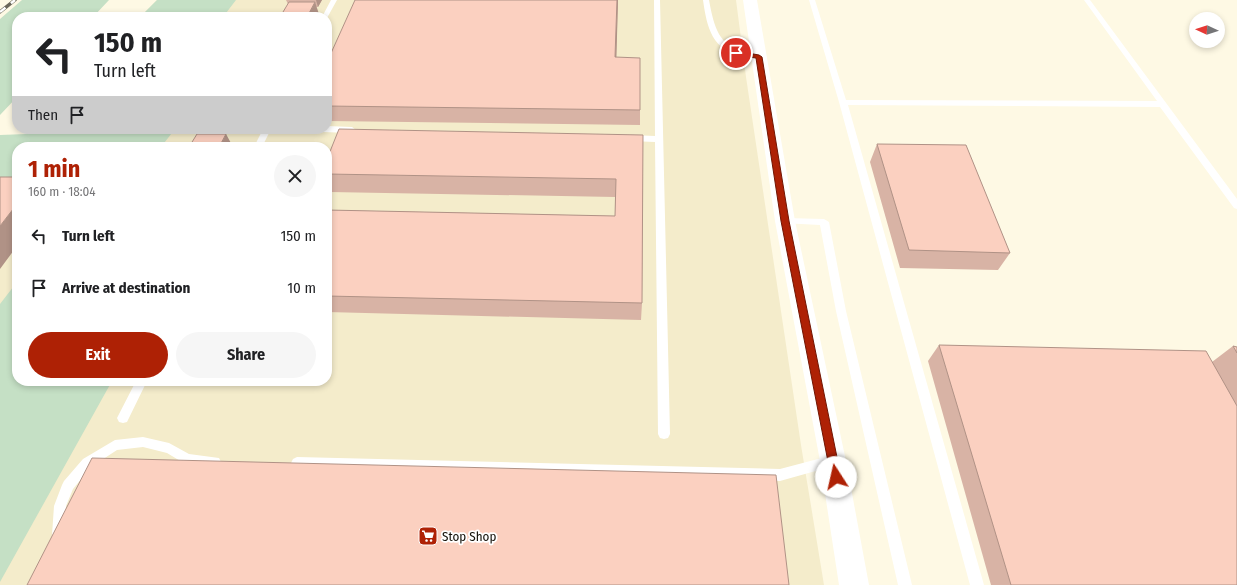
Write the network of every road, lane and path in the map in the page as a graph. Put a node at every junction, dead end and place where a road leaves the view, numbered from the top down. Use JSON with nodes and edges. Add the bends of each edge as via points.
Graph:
{"nodes":[{"id":1,"x":334,"y":0,"type":"edge"},
{"id":2,"x":657,"y":0,"type":"edge"},
{"id":3,"x":706,"y":0,"type":"edge"},
{"id":4,"x":750,"y":0,"type":"edge"},
{"id":5,"x":812,"y":0,"type":"edge"},
{"id":6,"x":1087,"y":0,"type":"edge"},
{"id":7,"x":328,"y":12,"type":"edge"},
{"id":8,"x":759,"y":57,"type":"junction"},
{"id":9,"x":843,"y":102,"type":"junction"},
{"id":10,"x":1163,"y":104,"type":"junction"},
{"id":11,"x":332,"y":129,"type":"edge"},
{"id":12,"x":361,"y":130,"type":"edge"},
{"id":13,"x":620,"y":138,"type":"edge"},
{"id":14,"x":659,"y":139,"type":"junction"},
{"id":15,"x":1237,"y":206,"type":"edge"},
{"id":16,"x":785,"y":221,"type":"junction"},
{"id":17,"x":139,"y":386,"type":"edge"},
{"id":18,"x":123,"y":418,"type":"dead end"},
{"id":19,"x":664,"y":434,"type":"dead end"},
{"id":20,"x":833,"y":461,"type":"junction"},
{"id":21,"x":224,"y":462,"type":"edge"},
{"id":22,"x":285,"y":463,"type":"edge"},
{"id":23,"x":57,"y":544,"type":"edge"},
{"id":24,"x":854,"y":585,"type":"edge"},
{"id":25,"x":905,"y":585,"type":"edge"},
{"id":26,"x":977,"y":585,"type":"edge"}],
"edges":[{"from":1,"to":7,"type":"lane"},
{"from":2,"to":14,"type":"lane"},
{"from":3,"to":8,"type":"lane","via":[[710,25],[719,42],[736,53]]},
{"from":4,"to":8,"type":"main road"},
{"from":5,"to":9,"type":"lane"},
{"from":6,"to":10,"type":"lane"},
{"from":8,"to":16,"type":"main road"},
{"from":9,"to":10,"type":"lane"},
{"from":9,"to":26,"type":"lane"},
{"from":10,"to":15,"type":"lane"},
{"from":11,"to":12,"type":"lane"},
{"from":13,"to":14,"type":"lane"},
{"from":14,"to":19,"type":"lane"},
{"from":16,"to":20,"type":"main road"},
{"from":16,"to":25,"type":"lane","via":[[824,222],[841,311]]},
{"from":17,"to":18,"type":"lane"},
{"from":20,"to":22,"type":"lane","via":[[780,475]]},
{"from":20,"to":24,"type":"main road"},
{"from":21,"to":23,"type":"lane","via":[[187,459],[169,448],[143,442],[115,446],[87,463],[68,484],[60,506]]}]}
